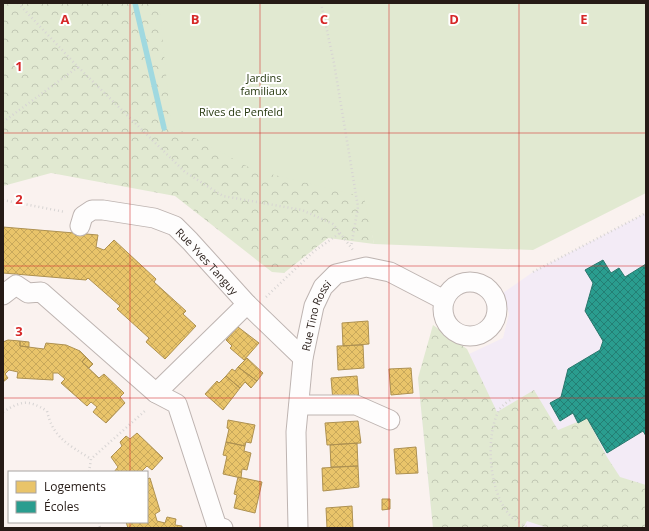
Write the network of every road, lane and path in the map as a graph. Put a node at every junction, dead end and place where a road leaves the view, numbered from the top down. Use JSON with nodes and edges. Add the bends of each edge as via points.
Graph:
{"nodes":[{"id":1,"x":18,"y":3,"type":"edge"},
{"id":2,"x":321,"y":3,"type":"edge"},
{"id":3,"x":78,"y":67,"type":"junction"},
{"id":4,"x":3,"y":122,"type":"edge"},
{"id":5,"x":3,"y":200,"type":"edge"},
{"id":6,"x":646,"y":213,"type":"edge"},
{"id":7,"x":82,"y":221,"type":"joint"},
{"id":8,"x":340,"y":233,"type":"junction"},
{"id":9,"x":351,"y":248,"type":"junction"},
{"id":10,"x":366,"y":266,"type":"junction"},
{"id":11,"x":533,"y":272,"type":"dead end"},
{"id":12,"x":3,"y":295,"type":"edge"},
{"id":13,"x":444,"y":300,"type":"dead end"},
{"id":14,"x":250,"y":307,"type":"junction"},
{"id":15,"x":303,"y":358,"type":"junction"},
{"id":16,"x":159,"y":395,"type":"junction"},
{"id":17,"x":513,"y":398,"type":"dead end"},
{"id":18,"x":299,"y":406,"type":"junction"},
{"id":19,"x":3,"y":412,"type":"edge"},
{"id":20,"x":390,"y":420,"type":"dead end"},
{"id":21,"x":91,"y":459,"type":"junction"},
{"id":22,"x":89,"y":471,"type":"edge"},
{"id":23,"x":223,"y":528,"type":"edge"},
{"id":24,"x":298,"y":528,"type":"edge"},
{"id":25,"x":528,"y":528,"type":"edge"}],
"edges":[{"from":1,"to":3,"type":"path"},
{"from":2,"to":9,"type":"path","via":[[334,63],[358,207]]},
{"from":3,"to":4,"type":"path"},
{"from":3,"to":8,"type":"path","via":[[185,172],[223,196],[302,210],[333,224]]},
{"from":5,"to":7,"type":"path"},
{"from":6,"to":11,"type":"path"},
{"from":7,"to":14,"type":"street","name":"Rue Yves Tanguy","via":[[92,210],[103,210],[154,218],[175,226]]},
{"from":8,"to":9,"type":"path"},
{"from":8,"to":14,"type":"path","via":[[313,252]]},
{"from":9,"to":10,"type":"path"},
{"from":10,"to":13,"type":"street","name":"Rue Tino Rossi","via":[[390,272]]},
{"from":10,"to":15,"type":"street","name":"Rue Tino Rossi","via":[[336,274],[324,287],[314,306]]},
{"from":12,"to":16,"type":"street","via":[[16,285],[28,293],[41,292]]},
{"from":14,"to":15,"type":"street","name":"Rue Yves Tanguy"},
{"from":14,"to":16,"type":"street","name":"Rue Yves Tanguy"},
{"from":15,"to":18,"type":"street","name":"Rue Tino Rossi"},
{"from":16,"to":21,"type":"path"},
{"from":16,"to":23,"type":"street","via":[[177,404],[217,527]]},
{"from":17,"to":25,"type":"path","via":[[500,409],[492,437],[492,467],[498,496],[509,514]]},
{"from":18,"to":20,"type":"street","via":[[356,405]]},
{"from":18,"to":24,"type":"street","name":"Rue Tino Rossi","via":[[296,432]]},
{"from":19,"to":21,"type":"path","via":[[18,403],[34,402],[46,411],[50,424],[61,440]]},
{"from":21,"to":22,"type":"path"}]}
